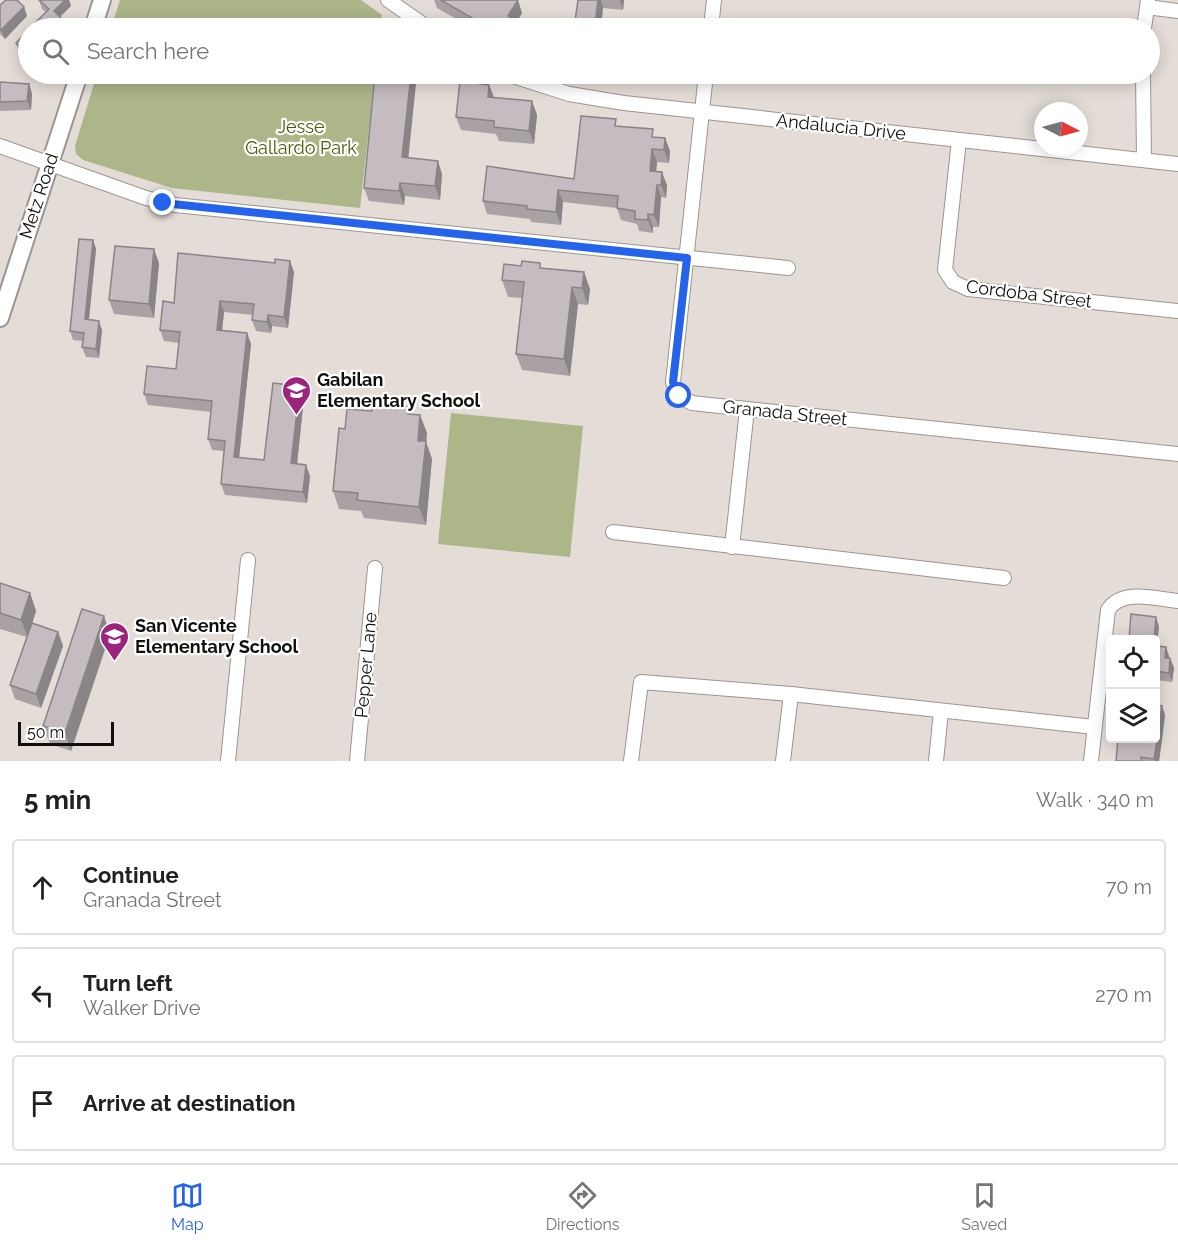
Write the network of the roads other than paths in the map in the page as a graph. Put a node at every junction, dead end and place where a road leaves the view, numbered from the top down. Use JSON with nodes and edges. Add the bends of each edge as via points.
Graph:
{"nodes":[{"id":1,"x":388,"y":0,"type":"edge"},
{"id":2,"x":714,"y":0,"type":"edge"},
{"id":3,"x":100,"y":1,"type":"edge"},
{"id":4,"x":1147,"y":4,"type":"edge"},
{"id":5,"x":1178,"y":11,"type":"edge"},
{"id":6,"x":96,"y":18,"type":"edge"},
{"id":7,"x":414,"y":18,"type":"edge"},
{"id":8,"x":712,"y":18,"type":"edge"},
{"id":9,"x":76,"y":84,"type":"edge"},
{"id":10,"x":536,"y":84,"type":"edge"},
{"id":11,"x":705,"y":84,"type":"edge"},
{"id":12,"x":1143,"y":84,"type":"edge"},
{"id":13,"x":702,"y":112,"type":"junction"},
{"id":14,"x":959,"y":140,"type":"junction"},
{"id":15,"x":0,"y":146,"type":"edge"},
{"id":16,"x":1144,"y":160,"type":"junction"},
{"id":17,"x":50,"y":162,"type":"junction"},
{"id":18,"x":1178,"y":164,"type":"edge"},
{"id":19,"x":687,"y":258,"type":"junction"},
{"id":20,"x":788,"y":268,"type":"dead end"},
{"id":21,"x":1178,"y":311,"type":"edge"},
{"id":22,"x":0,"y":318,"type":"edge"},
{"id":23,"x":747,"y":410,"type":"junction"},
{"id":24,"x":1178,"y":454,"type":"edge"},
{"id":25,"x":613,"y":532,"type":"dead end"},
{"id":26,"x":732,"y":547,"type":"junction"},
{"id":27,"x":248,"y":560,"type":"dead end"},
{"id":28,"x":375,"y":568,"type":"dead end"},
{"id":29,"x":1004,"y":578,"type":"dead end"},
{"id":30,"x":1178,"y":601,"type":"edge"},
{"id":31,"x":791,"y":694,"type":"junction"},
{"id":32,"x":941,"y":711,"type":"junction"},
{"id":33,"x":1094,"y":727,"type":"junction"},
{"id":34,"x":228,"y":761,"type":"edge"},
{"id":35,"x":357,"y":761,"type":"edge"},
{"id":36,"x":632,"y":761,"type":"edge"},
{"id":37,"x":783,"y":761,"type":"edge"},
{"id":38,"x":936,"y":761,"type":"edge"},
{"id":39,"x":1091,"y":761,"type":"edge"}],
"edges":[{"from":1,"to":7,"type":"street"},
{"from":2,"to":8,"type":"street"},
{"from":3,"to":6,"type":"main road"},
{"from":4,"to":5,"type":"street"},
{"from":9,"to":17,"type":"main road","name":"Metz Road"},
{"from":10,"to":13,"type":"street","name":"Andalucia Drive","via":[[593,99]]},
{"from":11,"to":13,"type":"street","name":"Granada Street"},
{"from":12,"to":16,"type":"street"},
{"from":13,"to":14,"type":"street","name":"Andalucia Drive"},
{"from":13,"to":19,"type":"street","name":"Granada Street"},
{"from":14,"to":16,"type":"street","name":"Andalucia Drive"},
{"from":14,"to":21,"type":"street","name":"Cordoba Street","via":[[945,270],[953,282],[968,289]]},
{"from":15,"to":17,"type":"street"},
{"from":16,"to":18,"type":"street","name":"Andalucia Drive"},
{"from":17,"to":19,"type":"street","via":[[175,205]]},
{"from":17,"to":22,"type":"main road","name":"Metz Road"},
{"from":19,"to":20,"type":"street"},
{"from":19,"to":23,"type":"street","name":"Granada Street","via":[[673,382],[679,396],[692,403]]},
{"from":23,"to":24,"type":"street","name":"Granada Street"},
{"from":23,"to":26,"type":"street"},
{"from":25,"to":26,"type":"street"},
{"from":26,"to":29,"type":"street"},
{"from":27,"to":34,"type":"street"},
{"from":28,"to":35,"type":"street","name":"Pepper Lane"},
{"from":30,"to":33,"type":"street","via":[[1127,597],[1111,605],[1105,621]]},
{"from":31,"to":32,"type":"street"},
{"from":31,"to":36,"type":"street","via":[[641,682]]},
{"from":31,"to":37,"type":"street"},
{"from":32,"to":33,"type":"street"},
{"from":32,"to":38,"type":"street"},
{"from":33,"to":39,"type":"street"}]}
